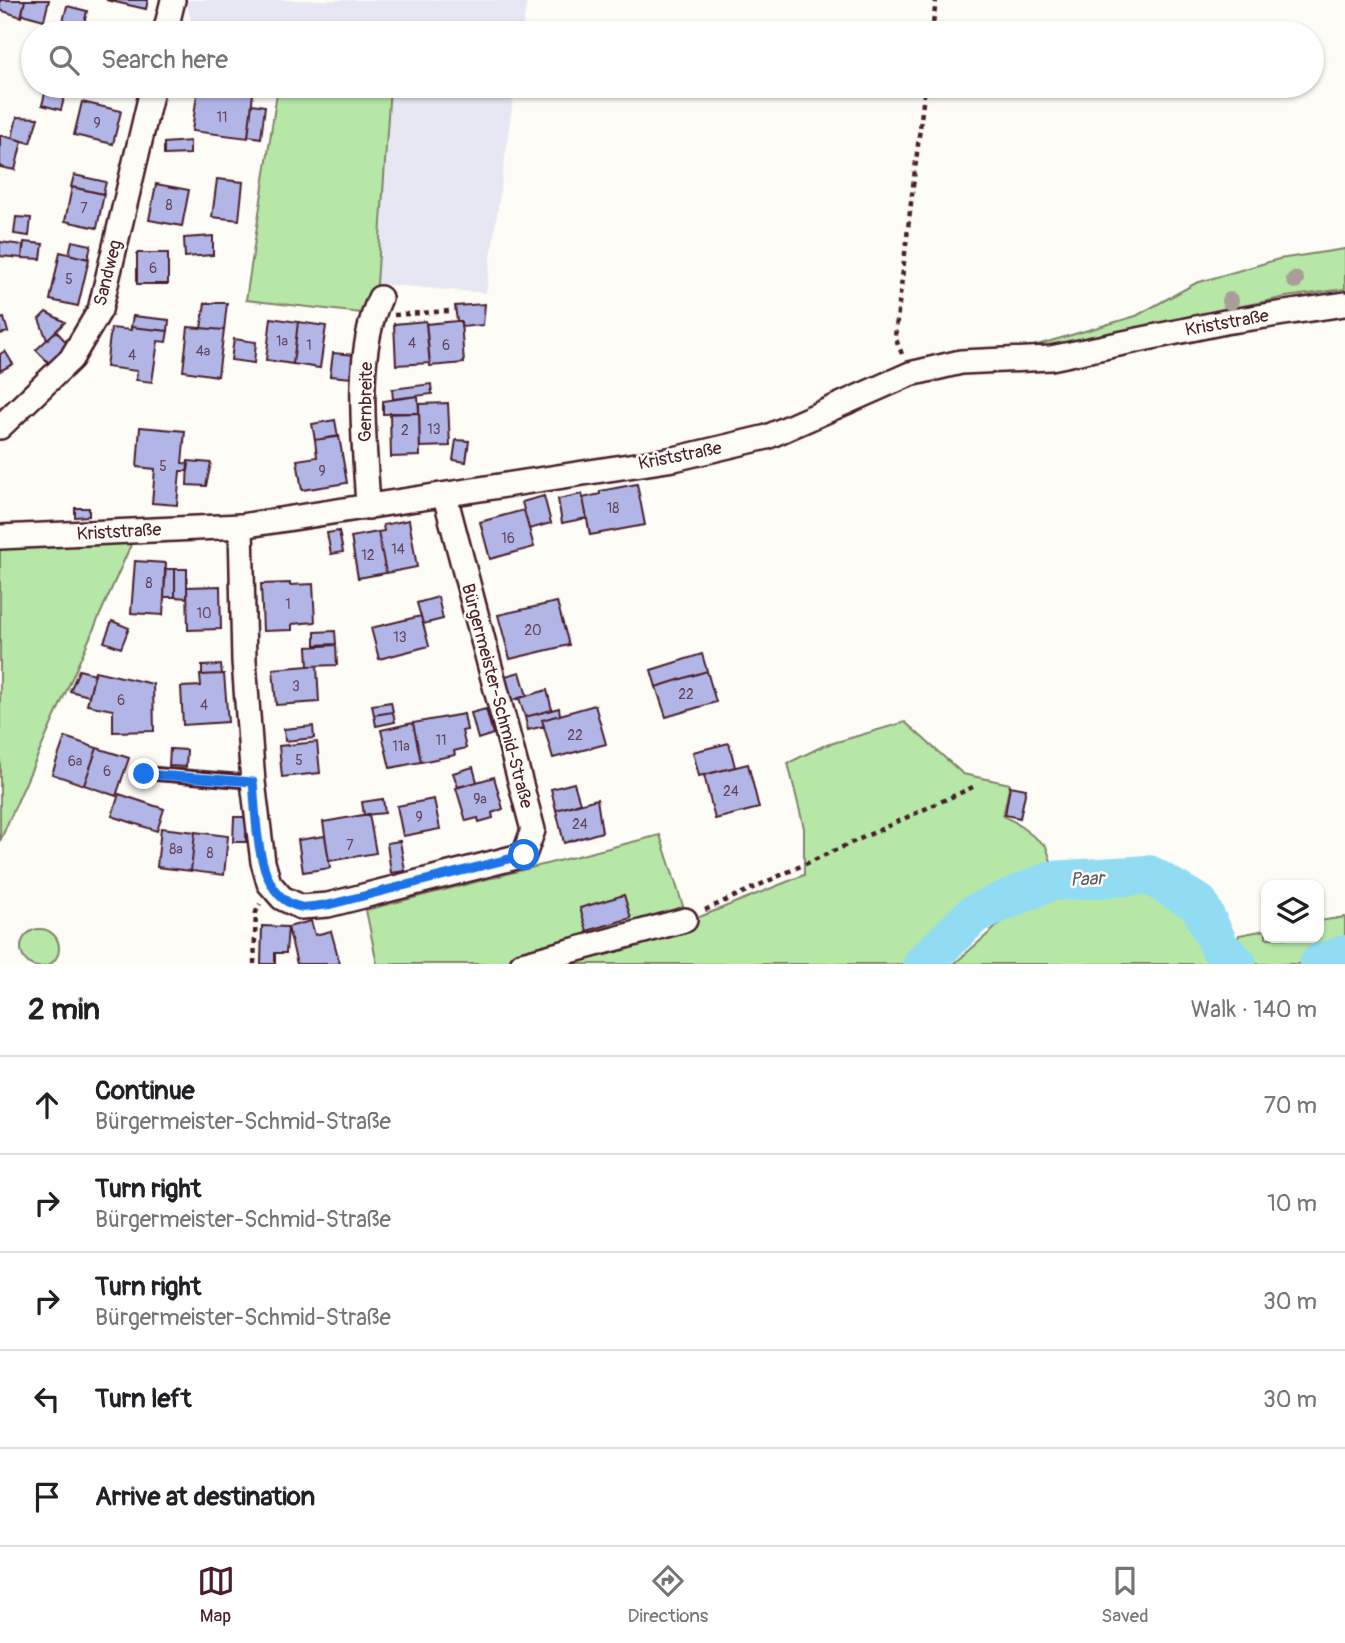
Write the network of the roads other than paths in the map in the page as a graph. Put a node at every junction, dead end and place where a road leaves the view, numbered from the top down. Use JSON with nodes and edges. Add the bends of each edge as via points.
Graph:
{"nodes":[{"id":1,"x":173,"y":0,"type":"edge"},
{"id":2,"x":168,"y":21,"type":"edge"},
{"id":3,"x":150,"y":98,"type":"edge"},
{"id":4,"x":1345,"y":304,"type":"edge"},
{"id":5,"x":376,"y":307,"type":"road end"},
{"id":6,"x":0,"y":427,"type":"edge"},
{"id":7,"x":445,"y":496,"type":"junction"},
{"id":8,"x":368,"y":507,"type":"junction"},
{"id":9,"x":241,"y":526,"type":"junction"},
{"id":10,"x":0,"y":537,"type":"edge"},
{"id":11,"x":144,"y":774,"type":"dead end"},
{"id":12,"x":253,"y":782,"type":"junction"},
{"id":13,"x":685,"y":919,"type":"road end"},
{"id":14,"x":522,"y":964,"type":"edge"}],
"edges":[{"from":1,"to":2,"type":"street"},
{"from":3,"to":6,"type":"street","name":"Sandweg","via":[[100,310],[71,359]]},
{"from":4,"to":7,"type":"street","name":"Kriststraße","via":[[1051,358],[961,362],[910,374],[767,437],[674,459]]},
{"from":5,"to":8,"type":"street","name":"Gernbreite","via":[[363,388]]},
{"from":7,"to":8,"type":"street","name":"Kriststraße"},
{"from":7,"to":12,"type":"street","name":"Bürgermeister-Schmid-Straße","via":[[533,830],[524,855],[328,905],[301,907],[282,898],[269,883]]},
{"from":8,"to":9,"type":"street","name":"Kriststraße"},
{"from":9,"to":10,"type":"street","name":"Kriststraße"},
{"from":9,"to":12,"type":"street"},
{"from":11,"to":12,"type":"lane"},
{"from":13,"to":14,"type":"street"}]}
